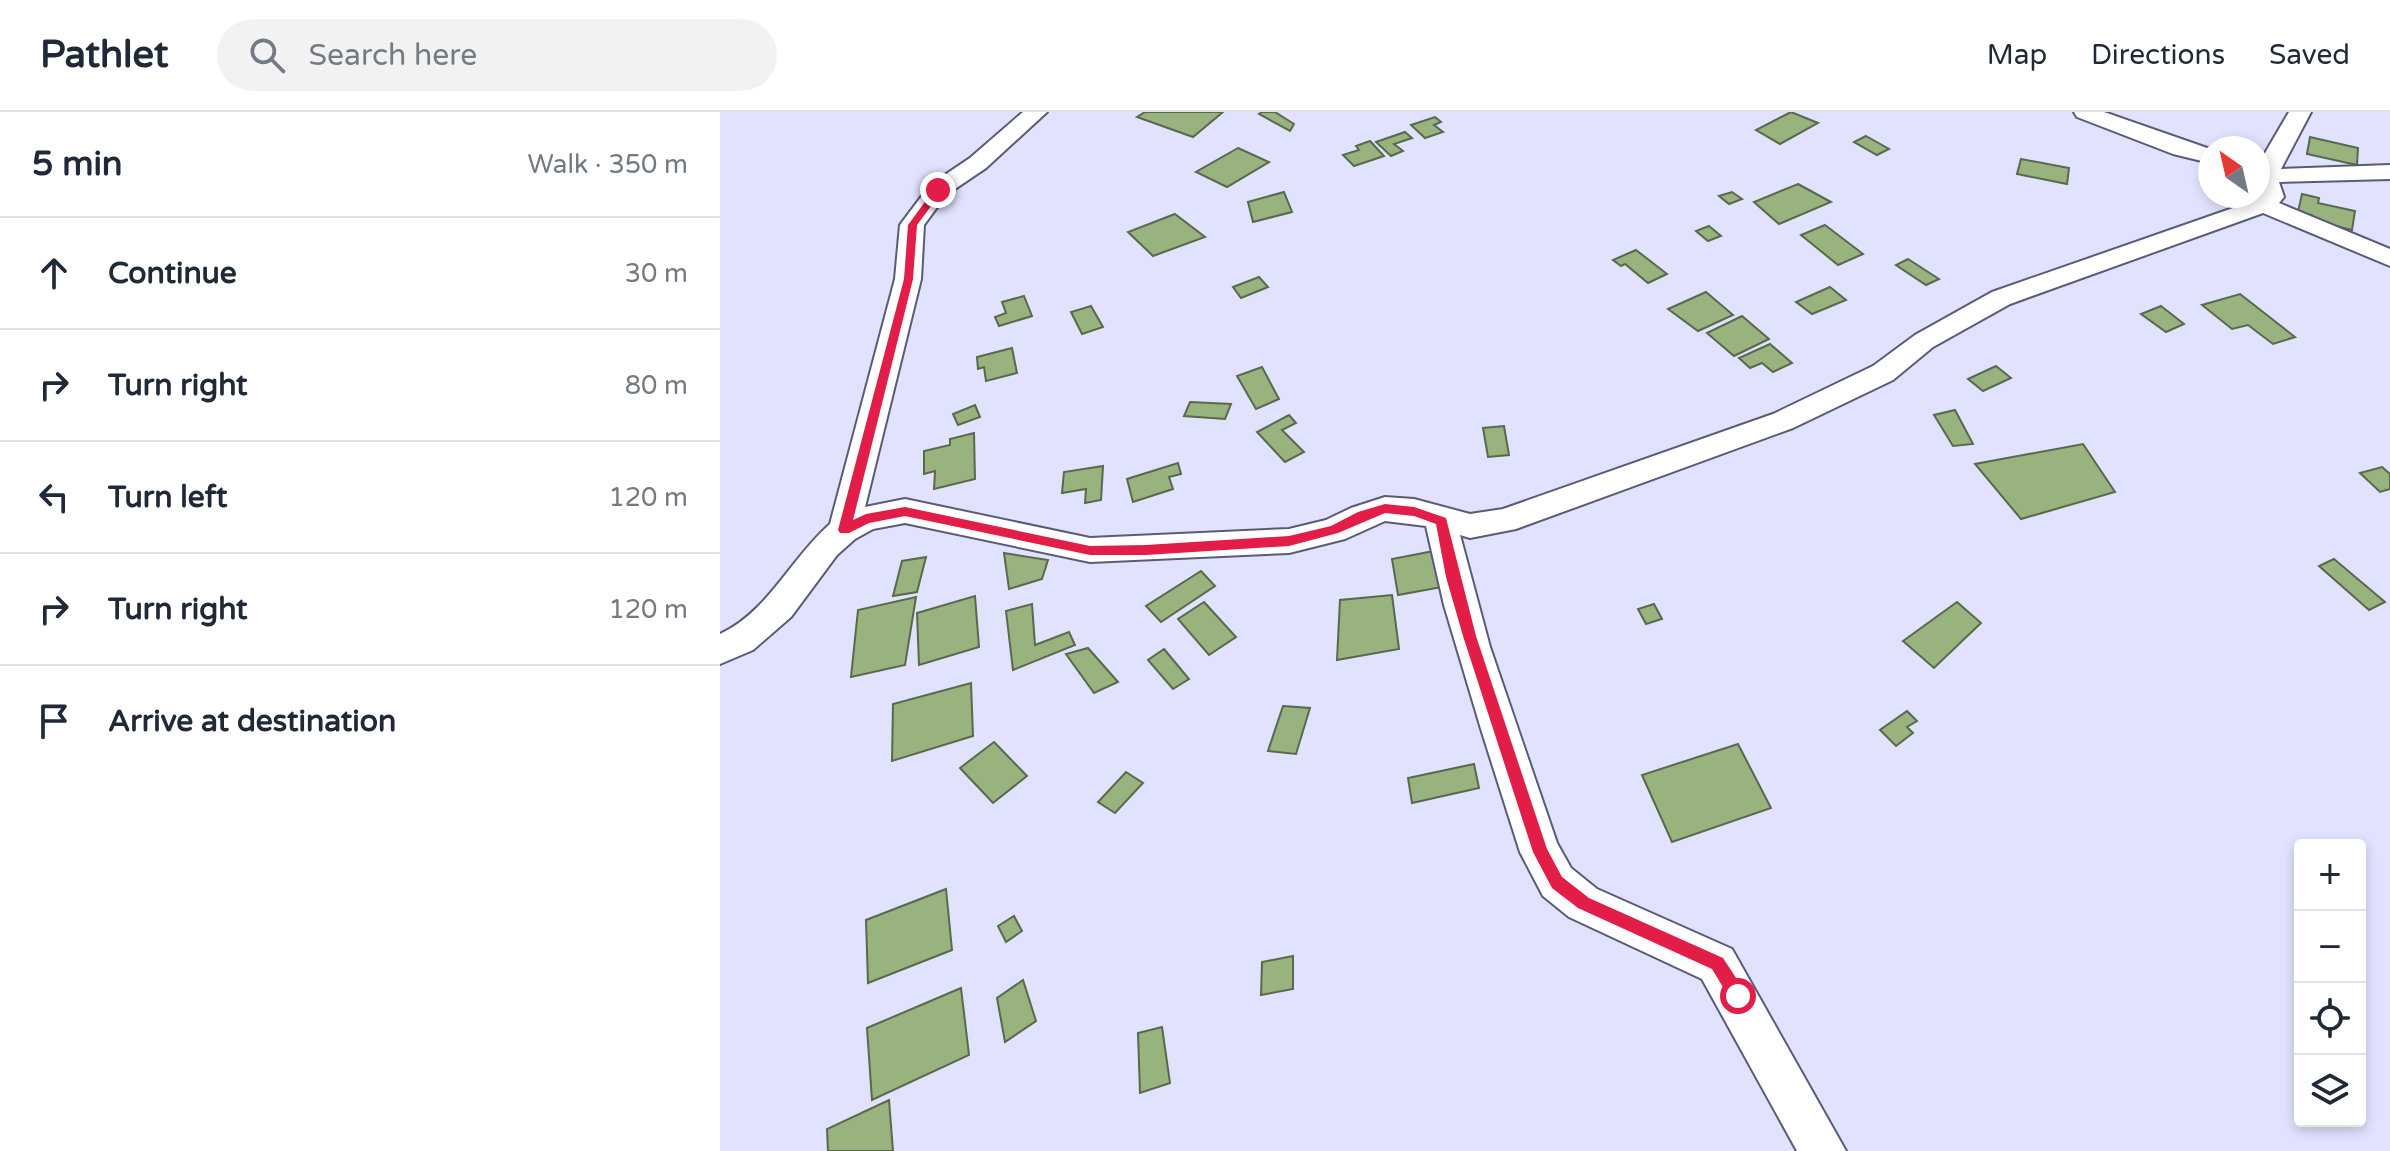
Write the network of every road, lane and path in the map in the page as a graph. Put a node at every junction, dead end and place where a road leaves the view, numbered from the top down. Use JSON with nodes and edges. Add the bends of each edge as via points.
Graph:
{"nodes":[{"id":1,"x":1036,"y":112,"type":"edge"},
{"id":2,"x":2085,"y":112,"type":"edge"},
{"id":3,"x":2300,"y":112,"type":"edge"},
{"id":4,"x":2198,"y":153,"type":"edge"},
{"id":5,"x":2270,"y":170,"type":"edge"},
{"id":6,"x":2390,"y":172,"type":"edge"},
{"id":7,"x":2270,"y":183,"type":"edge"},
{"id":8,"x":2270,"y":188,"type":"edge"},
{"id":9,"x":2208,"y":208,"type":"edge"},
{"id":10,"x":2390,"y":258,"type":"edge"},
{"id":11,"x":1441,"y":521,"type":"junction"},
{"id":12,"x":844,"y":530,"type":"junction"},
{"id":13,"x":720,"y":650,"type":"edge"},
{"id":14,"x":1823,"y":1151,"type":"edge"}],
"edges":[{"from":1,"to":12,"type":"street","via":[[938,190],[912,225],[908,279]]},
{"from":2,"to":4,"type":"street"},
{"from":3,"to":5,"type":"street"},
{"from":6,"to":7,"type":"street"},
{"from":8,"to":10,"type":"street"},
{"from":9,"to":11,"type":"street","via":[[2001,298],[1924,341],[1883,373],[1783,421],[1505,521],[1470,526]]},
{"from":11,"to":12,"type":"street","via":[[1414,511],[1385,509],[1289,541],[1146,550],[1090,550],[905,511]]},
{"from":11,"to":14,"type":"street","via":[[1474,650],[1540,852],[1557,882],[1583,903],[1717,964]]},
{"from":12,"to":13,"type":"street","via":[[779,607],[741,640]]}]}
